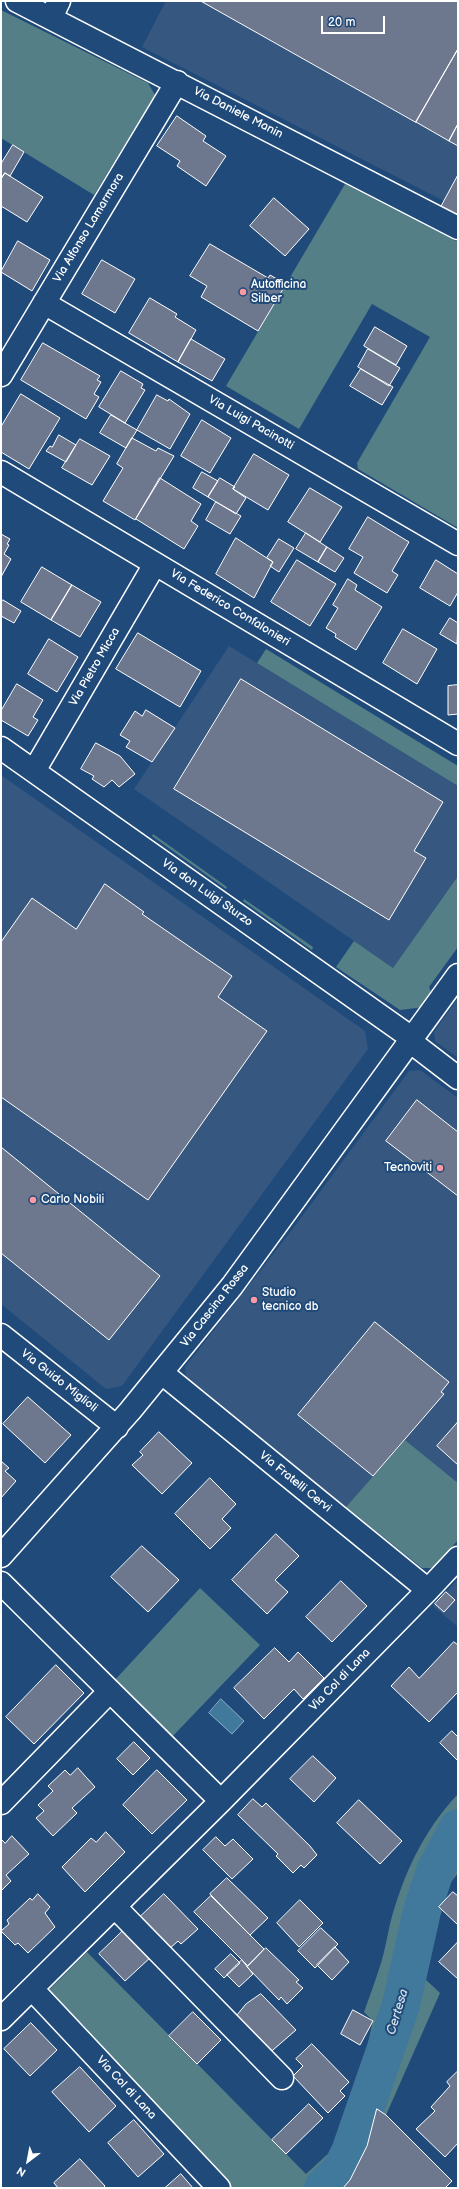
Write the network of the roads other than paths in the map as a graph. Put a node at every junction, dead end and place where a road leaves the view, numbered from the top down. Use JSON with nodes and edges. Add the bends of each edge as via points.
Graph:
{"nodes":[{"id":1,"x":17,"y":1,"type":"edge"},
{"id":2,"x":55,"y":9,"type":"edge"},
{"id":3,"x":177,"y":82,"type":"junction"},
{"id":4,"x":458,"y":228,"type":"edge"},
{"id":5,"x":44,"y":303,"type":"junction"},
{"id":6,"x":1,"y":375,"type":"edge"},
{"id":7,"x":1,"y":472,"type":"edge"},
{"id":8,"x":458,"y":544,"type":"edge"},
{"id":9,"x":156,"y":564,"type":"junction"},
{"id":10,"x":458,"y":744,"type":"edge"},
{"id":11,"x":1,"y":748,"type":"edge"},
{"id":12,"x":34,"y":770,"type":"junction"},
{"id":13,"x":458,"y":975,"type":"edge"},
{"id":14,"x":412,"y":1040,"type":"junction"},
{"id":15,"x":458,"y":1078,"type":"edge"},
{"id":16,"x":1,"y":1335,"type":"edge"},
{"id":17,"x":162,"y":1373,"type":"junction"},
{"id":18,"x":117,"y":1427,"type":"junction"},
{"id":19,"x":1,"y":1556,"type":"edge"},
{"id":20,"x":458,"y":1558,"type":"edge"},
{"id":21,"x":1,"y":1583,"type":"edge"},
{"id":22,"x":428,"y":1590,"type":"junction"},
{"id":23,"x":110,"y":1691,"type":"junction"},
{"id":24,"x":221,"y":1801,"type":"junction"},
{"id":25,"x":1,"y":1803,"type":"edge"},
{"id":26,"x":115,"y":1907,"type":"junction"},
{"id":27,"x":32,"y":1989,"type":"junction"},
{"id":28,"x":1,"y":2019,"type":"edge"},
{"id":29,"x":282,"y":2078,"type":"dead end"},
{"id":30,"x":219,"y":2188,"type":"edge"}],
"edges":[{"from":1,"to":2,"type":"street","name":"Via Daniele Manin"},
{"from":2,"to":3,"type":"street","name":"Via Daniele Manin"},
{"from":3,"to":4,"type":"street","name":"Via Daniele Manin"},
{"from":3,"to":5,"type":"street","name":"Via Alfonso Lamarmora"},
{"from":5,"to":6,"type":"street","name":"Via Alfonso Lamarmora"},
{"from":5,"to":8,"type":"street","name":"Via Luigi Pacinotti"},
{"from":7,"to":9,"type":"street","name":"Via Federico Confalonieri"},
{"from":9,"to":10,"type":"street","name":"Via Federico Confalonieri"},
{"from":9,"to":12,"type":"street","name":"Via Pietro Micca"},
{"from":11,"to":12,"type":"street","name":"Via don Luigi Sturzo"},
{"from":12,"to":14,"type":"street","name":"Via don Luigi Sturzo"},
{"from":13,"to":14,"type":"street","name":"Via Cascina Rossa"},
{"from":14,"to":15,"type":"street","name":"Via don Luigi Sturzo"},
{"from":14,"to":17,"type":"street","name":"Via Cascina Rossa","via":[[251,1262]]},
{"from":16,"to":18,"type":"street","name":"Via Guido Miglioli"},
{"from":17,"to":18,"type":"street","name":"Via Cascina Rossa"},
{"from":17,"to":22,"type":"street","name":"Via Fratelli Cervi"},
{"from":18,"to":19,"type":"street","name":"Via Cascina Rossa"},
{"from":20,"to":22,"type":"street","name":"Via Col di Lana"},
{"from":21,"to":23,"type":"street"},
{"from":22,"to":24,"type":"street","name":"Via Col di Lana"},
{"from":23,"to":24,"type":"street"},
{"from":23,"to":25,"type":"street"},
{"from":24,"to":26,"type":"street","name":"Via Col di Lana"},
{"from":26,"to":27,"type":"street","name":"Via Col di Lana"},
{"from":26,"to":29,"type":"street"},
{"from":27,"to":28,"type":"street","name":"Via Col di Lana"},
{"from":27,"to":30,"type":"street","name":"Via Col di Lana"}]}
